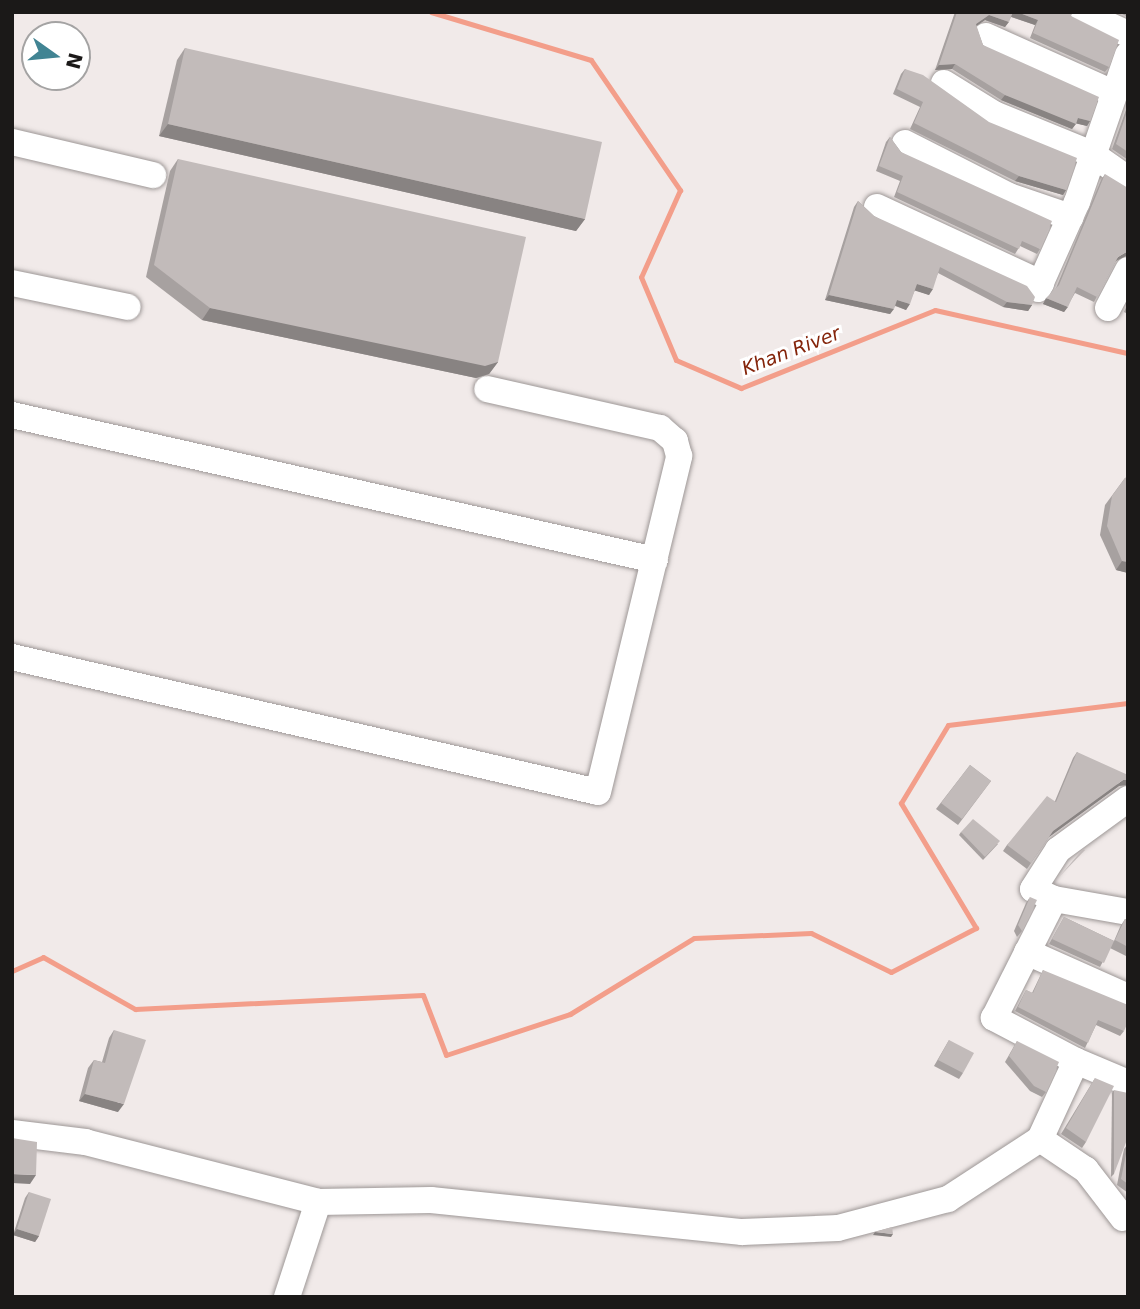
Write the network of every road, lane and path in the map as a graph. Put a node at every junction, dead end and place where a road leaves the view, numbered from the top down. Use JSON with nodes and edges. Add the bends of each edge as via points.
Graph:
{"nodes":[{"id":1,"x":1080,"y":12,"type":"edge"},
{"id":2,"x":1128,"y":34,"type":"edge"},
{"id":3,"x":986,"y":36,"type":"dead end"},
{"id":4,"x":1128,"y":55,"type":"edge"},
{"id":5,"x":944,"y":83,"type":"dead end"},
{"id":6,"x":1113,"y":93,"type":"junction"},
{"id":7,"x":12,"y":142,"type":"edge"},
{"id":8,"x":905,"y":143,"type":"dead end"},
{"id":9,"x":1092,"y":154,"type":"junction"},
{"id":10,"x":153,"y":175,"type":"dead end"},
{"id":11,"x":1128,"y":179,"type":"edge"},
{"id":12,"x":877,"y":207,"type":"dead end"},
{"id":13,"x":1070,"y":217,"type":"junction"},
{"id":14,"x":1128,"y":270,"type":"edge"},
{"id":15,"x":12,"y":283,"type":"edge"},
{"id":16,"x":128,"y":307,"type":"dead end"},
{"id":17,"x":1108,"y":308,"type":"dead end"},
{"id":18,"x":487,"y":389,"type":"dead end"},
{"id":19,"x":12,"y":415,"type":"edge"},
{"id":20,"x":655,"y":560,"type":"junction"},
{"id":21,"x":12,"y":657,"type":"edge"},
{"id":22,"x":1128,"y":799,"type":"edge"},
{"id":23,"x":1054,"y":899,"type":"junction"},
{"id":24,"x":1128,"y":912,"type":"edge"},
{"id":25,"x":1027,"y":952,"type":"junction"},
{"id":26,"x":1128,"y":997,"type":"edge"},
{"id":27,"x":1076,"y":1061,"type":"junction"},
{"id":28,"x":1128,"y":1083,"type":"edge"},
{"id":29,"x":12,"y":1133,"type":"edge"},
{"id":30,"x":1040,"y":1139,"type":"junction"},
{"id":31,"x":318,"y":1202,"type":"junction"},
{"id":32,"x":1126,"y":1214,"type":"edge"},
{"id":33,"x":287,"y":1297,"type":"edge"}],
"edges":[{"from":1,"to":2,"type":"street"},
{"from":3,"to":6,"type":"street"},
{"from":4,"to":6,"type":"street"},
{"from":5,"to":9,"type":"street","via":[[994,114]]},
{"from":6,"to":9,"type":"street"},
{"from":7,"to":10,"type":"street"},
{"from":8,"to":13,"type":"street","via":[[1009,196]]},
{"from":9,"to":11,"type":"street"},
{"from":9,"to":13,"type":"street"},
{"from":12,"to":13,"type":"street","via":[[1039,286]]},
{"from":14,"to":17,"type":"street"},
{"from":15,"to":16,"type":"street"},
{"from":18,"to":20,"type":"street","via":[[641,422],[675,442],[679,456]]},
{"from":19,"to":20,"type":"street"},
{"from":20,"to":21,"type":"street","via":[[598,792]]},
{"from":22,"to":23,"type":"street","via":[[1058,850],[1033,889]]},
{"from":23,"to":24,"type":"street"},
{"from":23,"to":25,"type":"street"},
{"from":25,"to":26,"type":"street"},
{"from":25,"to":27,"type":"street","via":[[994,1018]]},
{"from":27,"to":28,"type":"street"},
{"from":27,"to":30,"type":"street"},
{"from":29,"to":31,"type":"street","via":[[85,1142]]},
{"from":30,"to":31,"type":"street","via":[[948,1199],[838,1228],[741,1232],[431,1200]]},
{"from":30,"to":32,"type":"street","via":[[1086,1170]]},
{"from":31,"to":33,"type":"street"}]}
